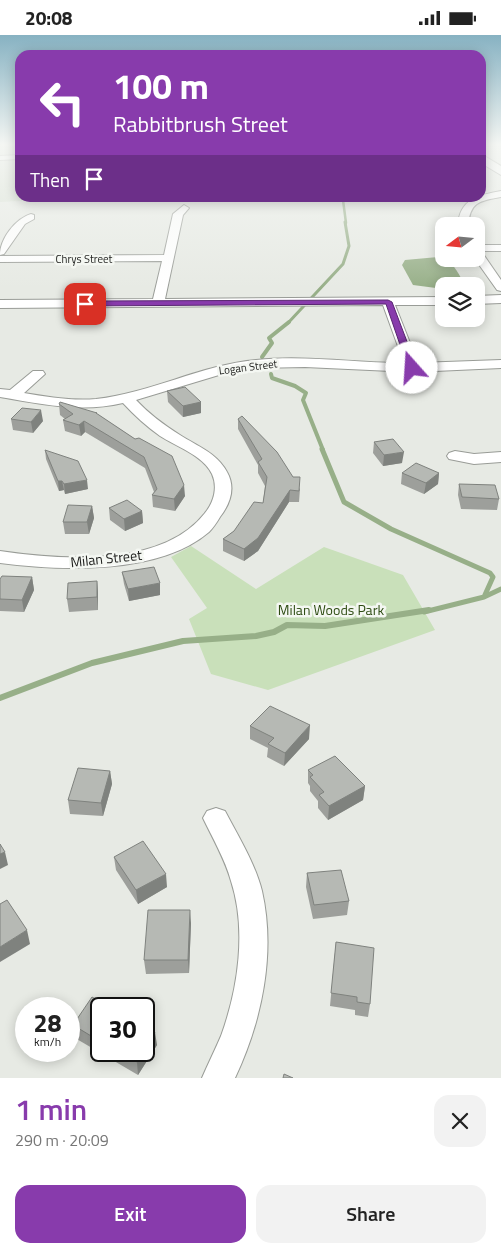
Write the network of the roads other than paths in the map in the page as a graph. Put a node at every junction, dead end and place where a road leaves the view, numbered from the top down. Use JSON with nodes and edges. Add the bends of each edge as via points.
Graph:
{"nodes":[{"id":1,"x":501,"y":194,"type":"edge"},
{"id":2,"x":486,"y":197,"type":"edge"},
{"id":3,"x":472,"y":202,"type":"edge"},
{"id":4,"x":184,"y":208,"type":"dead end"},
{"id":5,"x":31,"y":217,"type":"dead end"},
{"id":6,"x":462,"y":217,"type":"edge"},
{"id":7,"x":501,"y":248,"type":"edge"},
{"id":8,"x":485,"y":249,"type":"edge"},
{"id":9,"x":0,"y":252,"type":"edge"},
{"id":10,"x":168,"y":258,"type":"junction"},
{"id":11,"x":0,"y":259,"type":"edge"},
{"id":12,"x":485,"y":266,"type":"edge"},
{"id":13,"x":501,"y":288,"type":"edge"},
{"id":14,"x":501,"y":299,"type":"edge"},
{"id":15,"x":485,"y":300,"type":"edge"},
{"id":16,"x":435,"y":301,"type":"edge"},
{"id":17,"x":388,"y":302,"type":"junction"},
{"id":18,"x":0,"y":304,"type":"edge"},
{"id":19,"x":158,"y":304,"type":"junction"},
{"id":20,"x":501,"y":364,"type":"edge"},
{"id":21,"x":412,"y":368,"type":"junction"},
{"id":22,"x":38,"y":374,"type":"dead end"},
{"id":23,"x":7,"y":394,"type":"edge"},
{"id":24,"x":126,"y":398,"type":"junction"},
{"id":25,"x":455,"y":456,"type":"dead end"},
{"id":26,"x":501,"y":457,"type":"edge"},
{"id":27,"x":0,"y":557,"type":"edge"},
{"id":28,"x":216,"y":817,"type":"dead end"},
{"id":29,"x":218,"y":1078,"type":"edge"}],
"edges":[{"from":1,"to":2,"type":"street"},
{"from":3,"to":6,"type":"street"},
{"from":4,"to":10,"type":"street","via":[[178,214]]},
{"from":5,"to":9,"type":"street","via":[[22,222]]},
{"from":7,"to":8,"type":"street"},
{"from":10,"to":11,"type":"street","name":"Chrys Street"},
{"from":10,"to":19,"type":"street"},
{"from":12,"to":13,"type":"street"},
{"from":14,"to":15,"type":"street"},
{"from":16,"to":17,"type":"street"},
{"from":17,"to":19,"type":"street"},
{"from":17,"to":21,"type":"street"},
{"from":18,"to":19,"type":"street"},
{"from":20,"to":21,"type":"street","name":"Logan Street"},
{"from":21,"to":24,"type":"street","name":"Logan Street","via":[[257,364],[215,371]]},
{"from":22,"to":23,"type":"street"},
{"from":23,"to":24,"type":"street","name":"Logan Street","via":[[67,404]]},
{"from":24,"to":27,"type":"street","name":"Milan Street","via":[[150,422],[203,455],[219,471],[223,493],[216,513],[181,541],[155,552],[123,559],[51,563]]},
{"from":25,"to":26,"type":"street","via":[[474,459]]},
{"from":28,"to":29,"type":"street","via":[[241,871],[252,921],[247,999],[238,1032]]}]}
